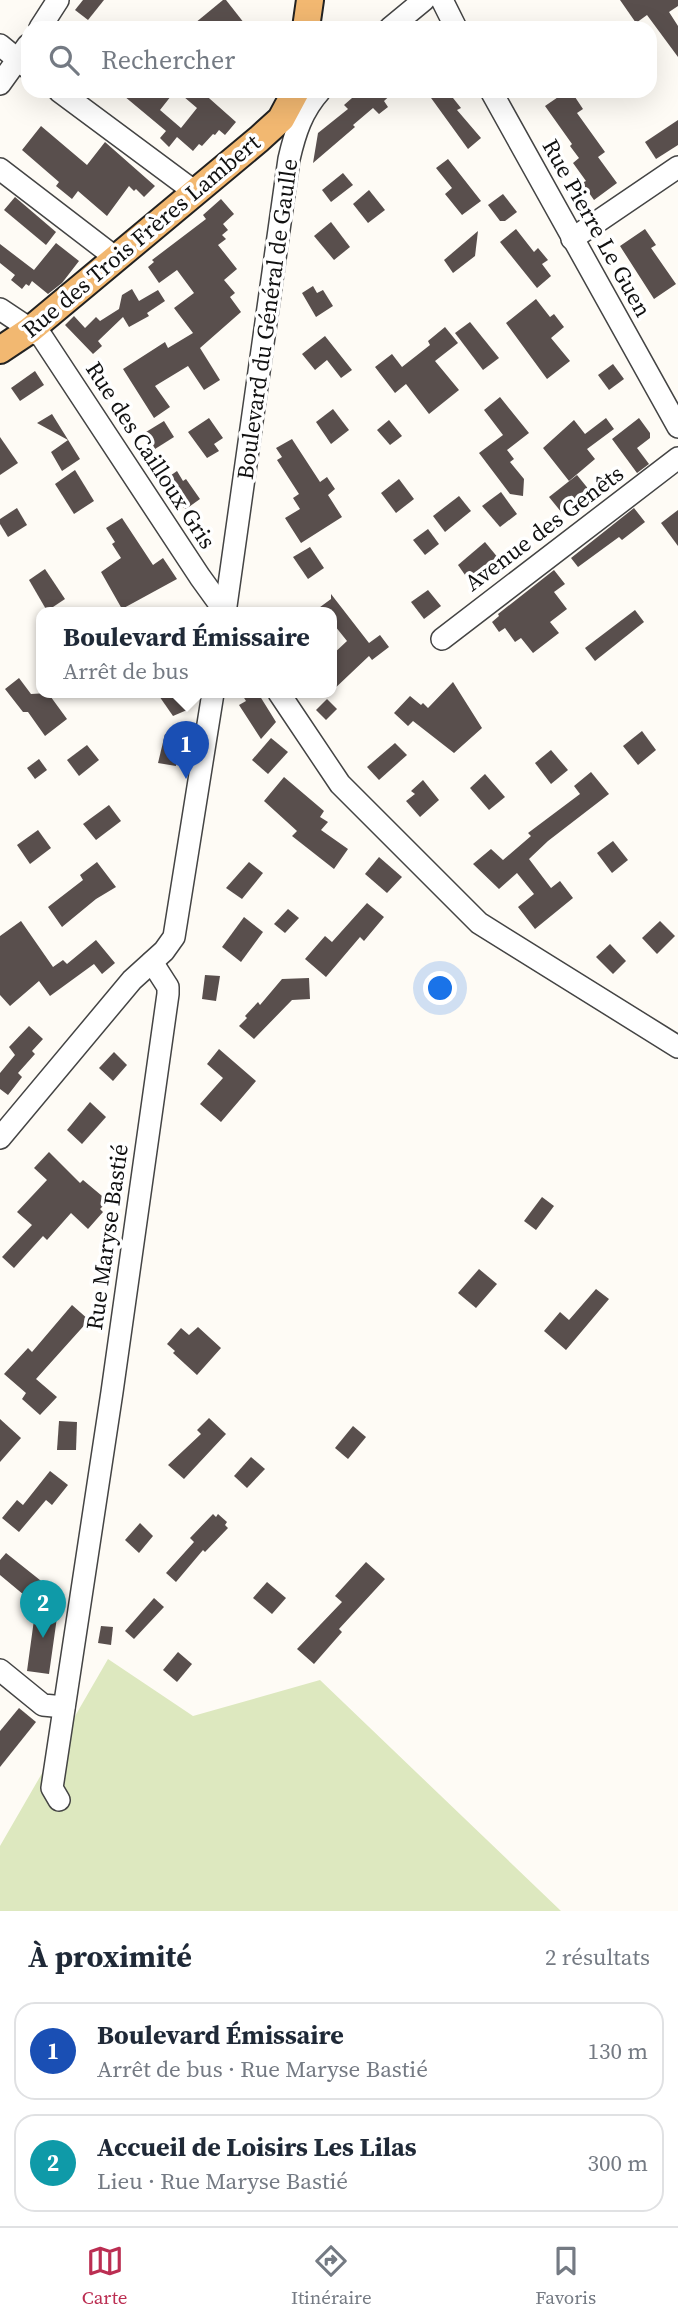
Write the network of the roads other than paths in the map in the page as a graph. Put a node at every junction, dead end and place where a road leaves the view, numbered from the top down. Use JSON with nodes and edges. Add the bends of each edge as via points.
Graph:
{"nodes":[{"id":1,"x":58,"y":0,"type":"edge"},
{"id":2,"x":310,"y":0,"type":"edge"},
{"id":3,"x":424,"y":0,"type":"edge"},
{"id":4,"x":442,"y":0,"type":"edge"},
{"id":5,"x":44,"y":21,"type":"edge"},
{"id":6,"x":307,"y":21,"type":"edge"},
{"id":7,"x":398,"y":21,"type":"edge"},
{"id":8,"x":452,"y":21,"type":"edge"},
{"id":9,"x":0,"y":45,"type":"edge"},
{"id":10,"x":21,"y":56,"type":"edge"},
{"id":11,"x":21,"y":62,"type":"edge"},
{"id":12,"x":0,"y":84,"type":"edge"},
{"id":13,"x":68,"y":98,"type":"edge"},
{"id":14,"x":305,"y":98,"type":"edge"},
{"id":15,"x":306,"y":98,"type":"edge"},
{"id":16,"x":495,"y":98,"type":"edge"},
{"id":17,"x":281,"y":119,"type":"joint"},
{"id":18,"x":678,"y":167,"type":"edge"},
{"id":19,"x":0,"y":169,"type":"edge"},
{"id":20,"x":195,"y":192,"type":"junction"},
{"id":21,"x":572,"y":239,"type":"junction"},
{"id":22,"x":116,"y":258,"type":"junction"},
{"id":23,"x":0,"y":309,"type":"edge"},
{"id":24,"x":30,"y":330,"type":"junction"},
{"id":25,"x":0,"y":349,"type":"edge"},
{"id":26,"x":678,"y":427,"type":"edge"},
{"id":27,"x":678,"y":458,"type":"edge"},
{"id":28,"x":222,"y":607,"type":"edge"},
{"id":29,"x":227,"y":607,"type":"edge"},
{"id":30,"x":442,"y":639,"type":"dead end"},
{"id":31,"x":212,"y":698,"type":"edge"},
{"id":32,"x":282,"y":698,"type":"edge"},
{"id":33,"x":152,"y":962,"type":"junction"},
{"id":34,"x":678,"y":1047,"type":"edge"},
{"id":35,"x":0,"y":1138,"type":"edge"},
{"id":36,"x":0,"y":1670,"type":"edge"},
{"id":37,"x":64,"y":1707,"type":"junction"},
{"id":38,"x":59,"y":1800,"type":"dead end"}],
"edges":[{"from":1,"to":5,"type":"street"},
{"from":2,"to":6,"type":"main road"},
{"from":3,"to":7,"type":"street"},
{"from":4,"to":8,"type":"street"},
{"from":9,"to":10,"type":"street"},
{"from":11,"to":12,"type":"street"},
{"from":13,"to":20,"type":"street"},
{"from":14,"to":17,"type":"main road","name":"Boulevard du Général de Gaulle"},
{"from":15,"to":29,"type":"street","name":"Boulevard du Général de Gaulle","via":[[289,159]]},
{"from":16,"to":21,"type":"street","name":"Rue Pierre Le Guen"},
{"from":17,"to":20,"type":"main road","name":"Rue des Trois Frères Lambert"},
{"from":18,"to":21,"type":"street"},
{"from":19,"to":22,"type":"street"},
{"from":20,"to":22,"type":"main road","name":"Rue des Trois Frères Lambert"},
{"from":21,"to":26,"type":"street","name":"Rue Pierre Le Guen"},
{"from":22,"to":24,"type":"main road","name":"Rue des Trois Frères Lambert"},
{"from":23,"to":24,"type":"street","name":"Rue des Cailloux Gris"},
{"from":24,"to":25,"type":"main road","name":"Rue des Trois Frères Lambert"},
{"from":24,"to":28,"type":"street","name":"Rue des Cailloux Gris","via":[[42,337]]},
{"from":27,"to":30,"type":"street","name":"Avenue des Genêts"},
{"from":31,"to":33,"type":"street","via":[[178,921],[174,937]]},
{"from":32,"to":34,"type":"street","via":[[340,784],[479,923]]},
{"from":33,"to":35,"type":"street"},
{"from":33,"to":37,"type":"street","name":"Rue Maryse Bastié","via":[[168,994]]},
{"from":36,"to":37,"type":"street","via":[[43,1705]]},
{"from":37,"to":38,"type":"street","name":"Rue Maryse Bastié","via":[[52,1788]]}]}
